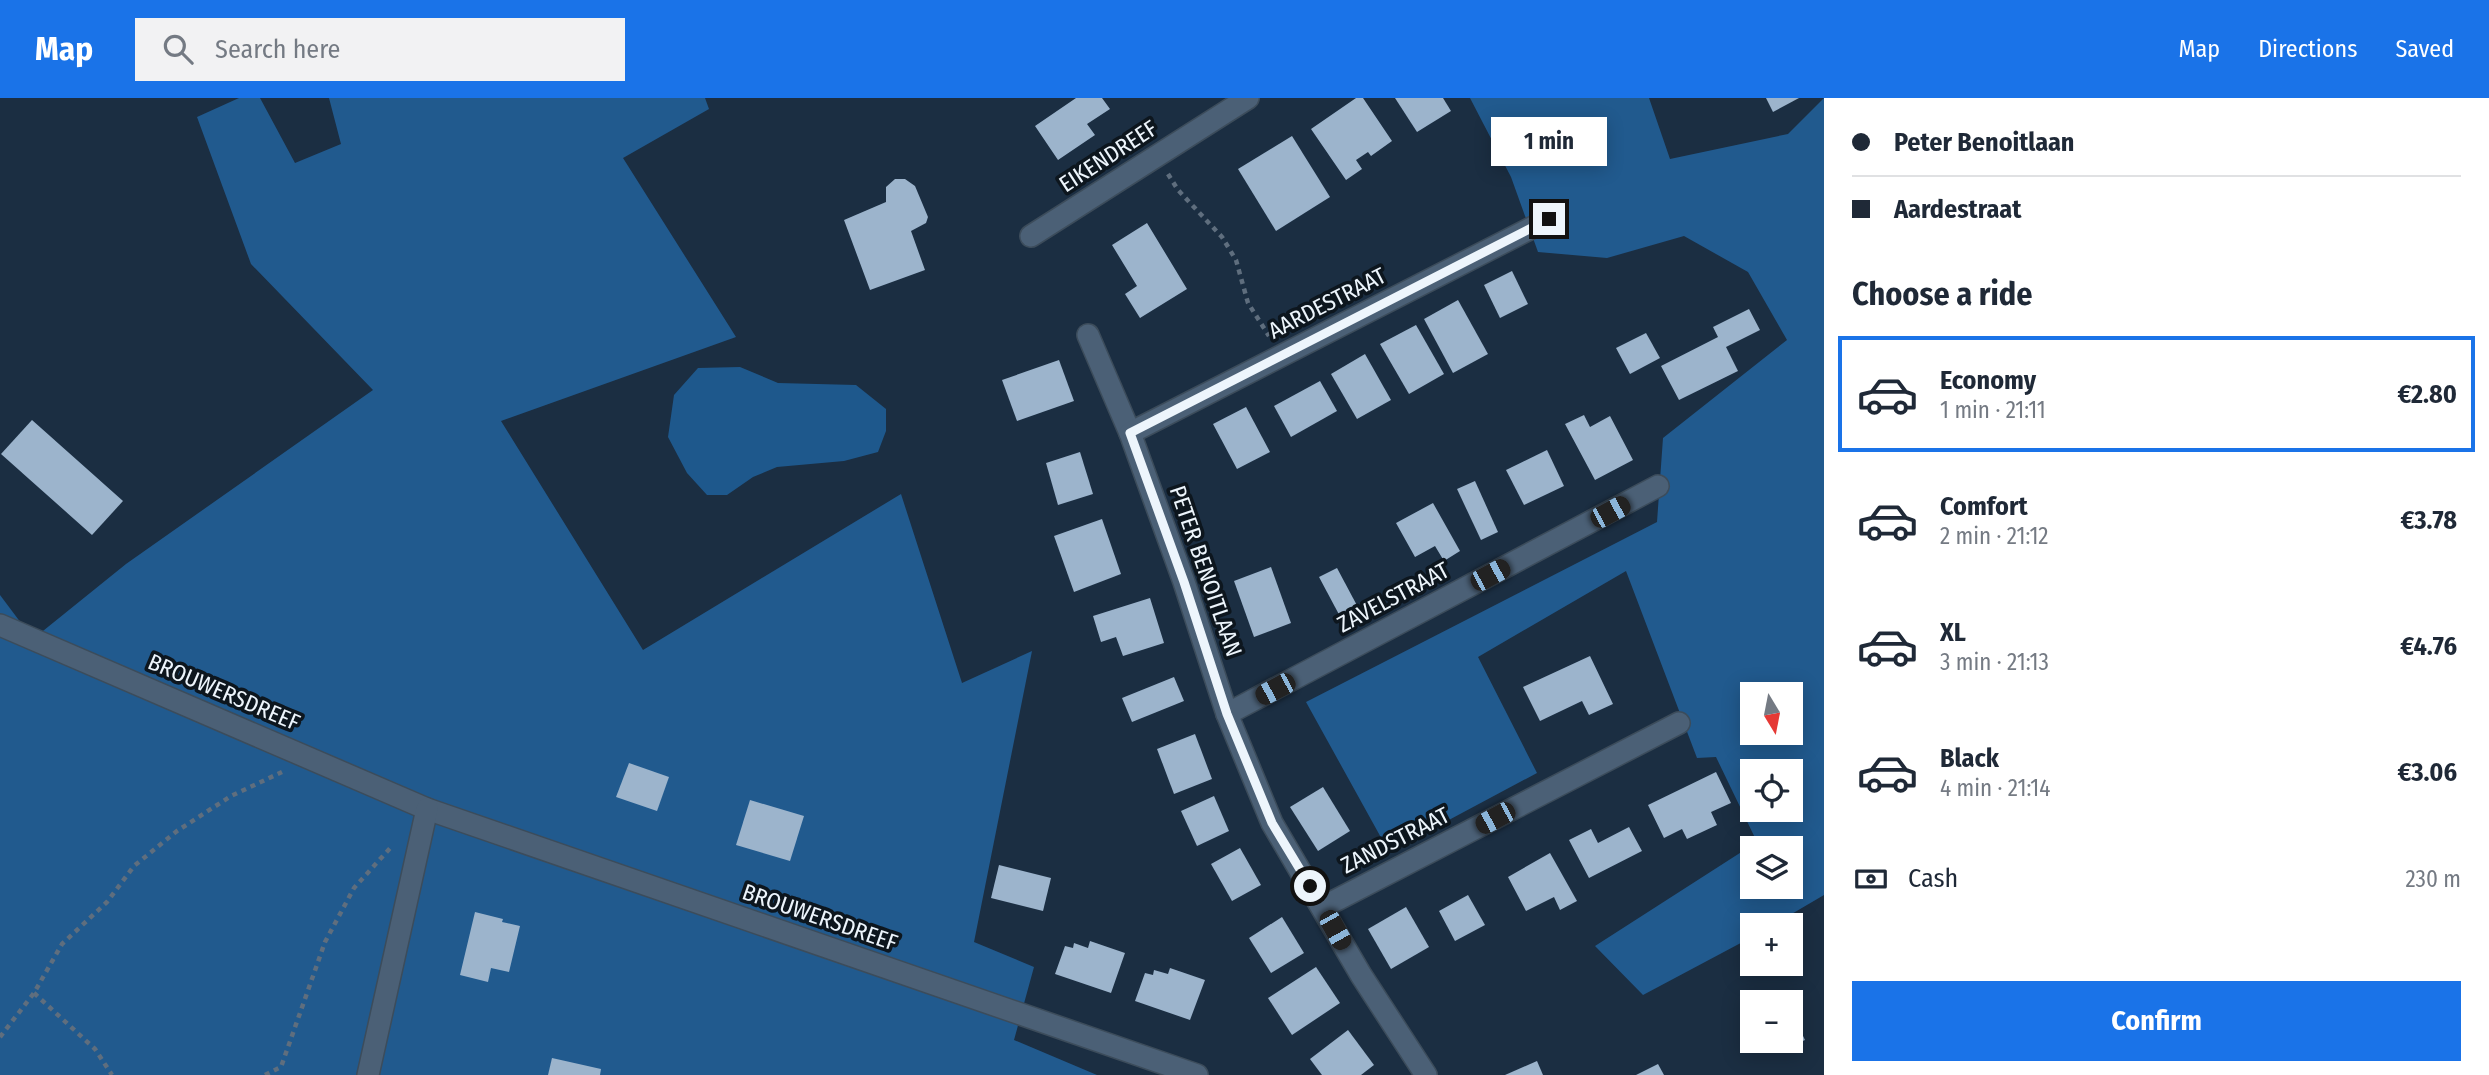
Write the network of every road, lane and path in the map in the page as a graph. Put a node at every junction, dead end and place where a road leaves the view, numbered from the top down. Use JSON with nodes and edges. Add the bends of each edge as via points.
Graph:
{"nodes":[{"id":1,"x":1248,"y":98,"type":"edge"},
{"id":2,"x":1155,"y":156,"type":"junction"},
{"id":3,"x":1549,"y":219,"type":"dead end"},
{"id":4,"x":1031,"y":236,"type":"dead end"},
{"id":5,"x":1088,"y":335,"type":"dead end"},
{"id":6,"x":1280,"y":356,"type":"junction"},
{"id":7,"x":1130,"y":433,"type":"junction"},
{"id":8,"x":1658,"y":486,"type":"dead end"},
{"id":9,"x":0,"y":625,"type":"edge"},
{"id":10,"x":1227,"y":714,"type":"junction"},
{"id":11,"x":1679,"y":723,"type":"dead end"},
{"id":12,"x":312,"y":758,"type":"junction"},
{"id":13,"x":427,"y":809,"type":"junction"},
{"id":14,"x":400,"y":839,"type":"dead end"},
{"id":15,"x":1323,"y":907,"type":"junction"},
{"id":16,"x":34,"y":993,"type":"junction"},
{"id":17,"x":0,"y":1037,"type":"edge"},
{"id":18,"x":112,"y":1075,"type":"edge"},
{"id":19,"x":265,"y":1075,"type":"edge"},
{"id":20,"x":368,"y":1075,"type":"edge"},
{"id":21,"x":1197,"y":1075,"type":"edge"},
{"id":22,"x":1426,"y":1075,"type":"edge"}],
"edges":[{"from":1,"to":2,"type":"street","name":"EIKENDREEF"},
{"from":2,"to":4,"type":"street","name":"EIKENDREEF"},
{"from":2,"to":6,"type":"path","via":[[1178,190],[1222,237],[1236,260],[1248,303]]},
{"from":3,"to":6,"type":"street","name":"AARDESTRAAT"},
{"from":5,"to":7,"type":"street","name":"PETER BENOITLAAN"},
{"from":6,"to":7,"type":"street","name":"AARDESTRAAT"},
{"from":7,"to":10,"type":"street","name":"PETER BENOITLAAN"},
{"from":8,"to":10,"type":"street","name":"ZAVELSTRAAT"},
{"from":9,"to":12,"type":"street","name":"BROUWERSDREEF"},
{"from":10,"to":15,"type":"street","name":"PETER BENOITLAAN","via":[[1272,823]]},
{"from":11,"to":15,"type":"street","name":"ZANDSTRAAT"},
{"from":12,"to":13,"type":"street","name":"BROUWERSDREEF"},
{"from":12,"to":16,"type":"path","via":[[231,796],[134,866],[107,902],[62,944]]},
{"from":13,"to":20,"type":"street"},
{"from":13,"to":21,"type":"street","name":"BROUWERSDREEF"},
{"from":14,"to":19,"type":"path","via":[[354,888],[325,942],[281,1067]]},
{"from":15,"to":22,"type":"street","name":"PETER BENOITLAAN"},
{"from":16,"to":17,"type":"path"},
{"from":16,"to":18,"type":"path","via":[[95,1049]]}]}
